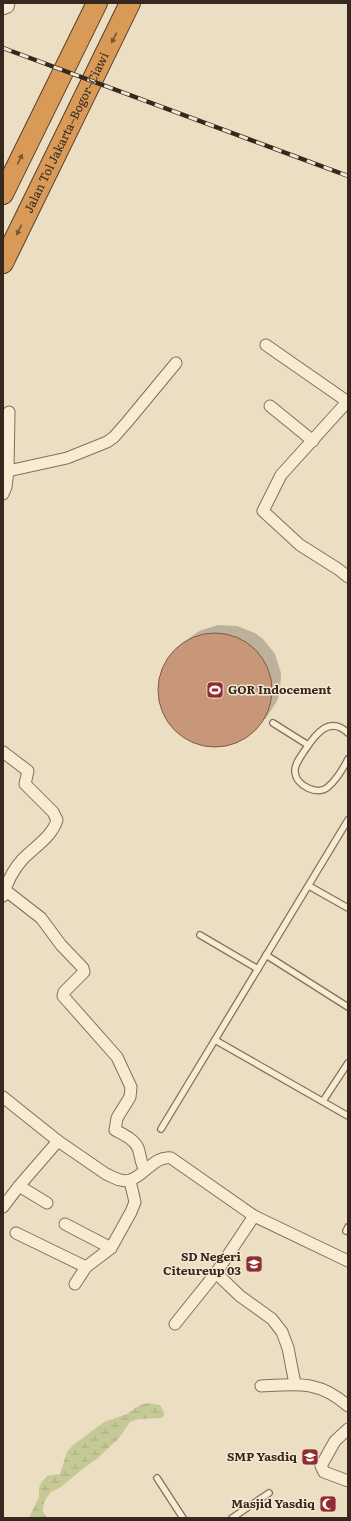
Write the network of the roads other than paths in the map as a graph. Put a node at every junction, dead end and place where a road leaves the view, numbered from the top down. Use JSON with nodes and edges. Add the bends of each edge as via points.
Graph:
{"nodes":[{"id":1,"x":9,"y":3,"type":"edge"},
{"id":2,"x":97,"y":3,"type":"edge"},
{"id":3,"x":130,"y":3,"type":"edge"},
{"id":4,"x":3,"y":9,"type":"edge"},
{"id":5,"x":3,"y":194,"type":"edge"},
{"id":6,"x":3,"y":263,"type":"edge"},
{"id":7,"x":266,"y":345,"type":"dead end"},
{"id":8,"x":176,"y":363,"type":"dead end"},
{"id":9,"x":348,"y":402,"type":"edge"},
{"id":10,"x":270,"y":406,"type":"dead end"},
{"id":11,"x":9,"y":412,"type":"dead end"},
{"id":12,"x":313,"y":441,"type":"junction"},
{"id":13,"x":8,"y":471,"type":"junction"},
{"id":14,"x":3,"y":494,"type":"edge"},
{"id":15,"x":348,"y":577,"type":"edge"},
{"id":16,"x":273,"y":723,"type":"dead end"},
{"id":17,"x":348,"y":733,"type":"edge"},
{"id":18,"x":308,"y":745,"type":"junction"},
{"id":19,"x":3,"y":752,"type":"edge"},
{"id":20,"x":348,"y":759,"type":"edge"},
{"id":21,"x":346,"y":770,"type":"edge"},
{"id":22,"x":348,"y":820,"type":"edge"},
{"id":23,"x":308,"y":886,"type":"junction"},
{"id":24,"x":4,"y":893,"type":"edge"},
{"id":25,"x":348,"y":908,"type":"edge"},
{"id":26,"x":200,"y":935,"type":"dead end"},
{"id":27,"x":266,"y":955,"type":"junction"},
{"id":28,"x":258,"y":969,"type":"junction"},
{"id":29,"x":348,"y":1007,"type":"edge"},
{"id":30,"x":215,"y":1040,"type":"junction"},
{"id":31,"x":348,"y":1064,"type":"edge"},
{"id":32,"x":3,"y":1098,"type":"edge"},
{"id":33,"x":323,"y":1102,"type":"junction"},
{"id":34,"x":348,"y":1116,"type":"edge"},
{"id":35,"x":160,"y":1130,"type":"dead end"},
{"id":36,"x":58,"y":1141,"type":"junction"},
{"id":37,"x":145,"y":1170,"type":"junction"},
{"id":38,"x":130,"y":1181,"type":"junction"},
{"id":39,"x":19,"y":1186,"type":"junction"},
{"id":40,"x":47,"y":1203,"type":"dead end"},
{"id":41,"x":3,"y":1207,"type":"edge"},
{"id":42,"x":254,"y":1216,"type":"junction"},
{"id":43,"x":65,"y":1224,"type":"dead end"},
{"id":44,"x":16,"y":1233,"type":"dead end"},
{"id":45,"x":111,"y":1248,"type":"junction"},
{"id":46,"x":348,"y":1261,"type":"edge"},
{"id":47,"x":86,"y":1267,"type":"junction"},
{"id":48,"x":216,"y":1273,"type":"junction"},
{"id":49,"x":75,"y":1284,"type":"dead end"},
{"id":50,"x":175,"y":1324,"type":"dead end"},
{"id":51,"x":295,"y":1384,"type":"junction"},
{"id":52,"x":261,"y":1386,"type":"dead end"},
{"id":53,"x":348,"y":1406,"type":"edge"},
{"id":54,"x":348,"y":1429,"type":"edge"},
{"id":55,"x":157,"y":1478,"type":"dead end"},
{"id":56,"x":348,"y":1481,"type":"edge"},
{"id":57,"x":269,"y":1493,"type":"dead end"},
{"id":58,"x":183,"y":1518,"type":"edge"},
{"id":59,"x":232,"y":1518,"type":"edge"}],
"edges":[{"from":1,"to":4,"type":"street","via":[[8,7]]},
{"from":5,"to":2,"type":"highway","one_way":true},
{"from":3,"to":6,"type":"highway","name":"Jalan Tol Jakarta–Bogor–Ciawi","one_way":true},
{"from":7,"to":9,"type":"street"},
{"from":8,"to":13,"type":"street","via":[[128,421],[107,442],[67,458]]},
{"from":9,"to":12,"type":"street"},
{"from":10,"to":12,"type":"street"},
{"from":11,"to":13,"type":"street"},
{"from":12,"to":15,"type":"street","via":[[281,475],[264,508],[264,513],[300,545]]},
{"from":13,"to":14,"type":"street"},
{"from":16,"to":18,"type":"lane"},
{"from":17,"to":18,"type":"lane","via":[[338,726],[324,728]]},
{"from":18,"to":21,"type":"lane","via":[[295,768],[297,779],[304,786],[324,790]]},
{"from":19,"to":24,"type":"street","via":[[27,770],[25,784],[57,818],[51,831],[11,873]]},
{"from":20,"to":21,"type":"lane"},
{"from":22,"to":23,"type":"lane"},
{"from":23,"to":25,"type":"lane"},
{"from":23,"to":27,"type":"lane"},
{"from":24,"to":37,"type":"street","via":[[41,918],[61,945],[83,968],[84,972],[63,996],[117,1057],[131,1087],[130,1097],[117,1118],[115,1130],[130,1138],[138,1148]]},
{"from":26,"to":28,"type":"lane"},
{"from":27,"to":28,"type":"lane"},
{"from":27,"to":29,"type":"lane"},
{"from":28,"to":30,"type":"lane"},
{"from":30,"to":33,"type":"lane"},
{"from":30,"to":35,"type":"lane"},
{"from":31,"to":33,"type":"lane"},
{"from":32,"to":36,"type":"street"},
{"from":33,"to":34,"type":"lane"},
{"from":36,"to":38,"type":"street","via":[[106,1174]]},
{"from":36,"to":39,"type":"street"},
{"from":37,"to":38,"type":"street"},
{"from":37,"to":42,"type":"street","via":[[163,1158],[174,1159]]},
{"from":38,"to":45,"type":"street","via":[[135,1196],[134,1206]]},
{"from":39,"to":40,"type":"street"},
{"from":39,"to":41,"type":"street"},
{"from":42,"to":46,"type":"street"},
{"from":42,"to":48,"type":"street"},
{"from":43,"to":45,"type":"street"},
{"from":44,"to":47,"type":"street"},
{"from":45,"to":47,"type":"street"},
{"from":47,"to":49,"type":"street"},
{"from":48,"to":50,"type":"street"},
{"from":48,"to":51,"type":"street","via":[[240,1296],[272,1318],[282,1332]]},
{"from":51,"to":52,"type":"street"},
{"from":51,"to":53,"type":"street","via":[[327,1390]]},
{"from":54,"to":56,"type":"street","via":[[335,1441],[321,1466],[324,1472]]},
{"from":55,"to":58,"type":"lane"},
{"from":57,"to":59,"type":"lane"}]}
